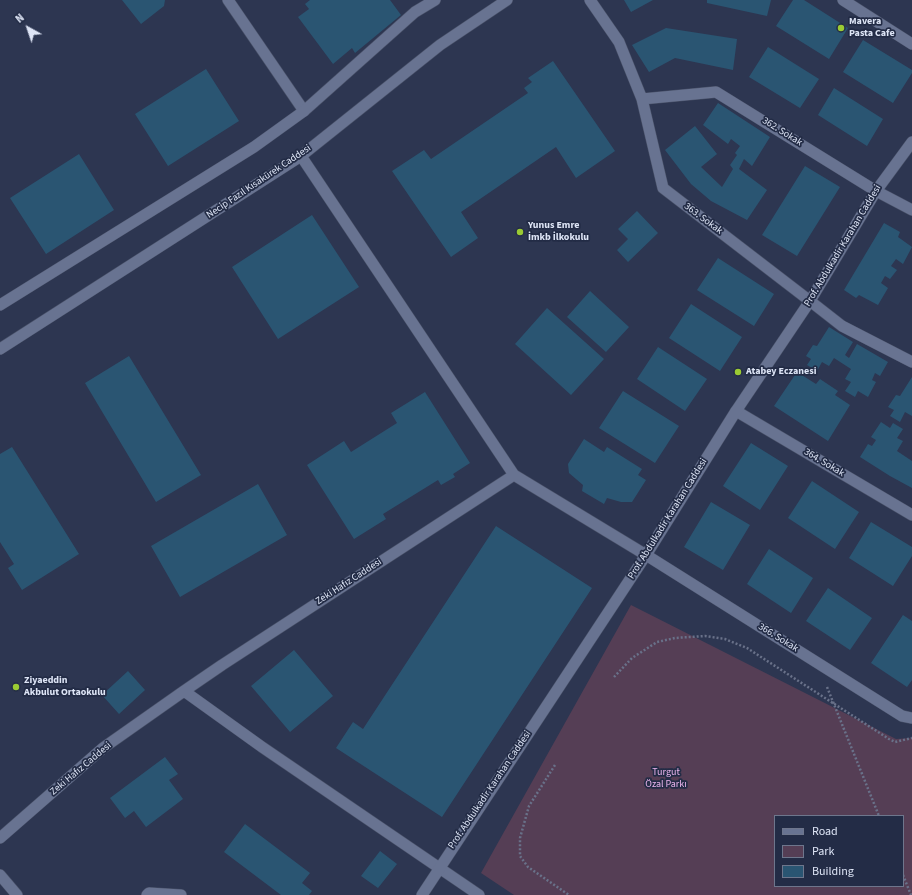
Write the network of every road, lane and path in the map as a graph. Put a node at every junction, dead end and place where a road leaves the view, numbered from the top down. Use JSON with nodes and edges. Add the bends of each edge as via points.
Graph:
{"nodes":[{"id":1,"x":228,"y":0,"type":"edge"},
{"id":2,"x":435,"y":0,"type":"edge"},
{"id":3,"x":507,"y":0,"type":"edge"},
{"id":4,"x":590,"y":0,"type":"edge"},
{"id":5,"x":843,"y":0,"type":"edge"},
{"id":6,"x":912,"y":44,"type":"edge"},
{"id":7,"x":642,"y":99,"type":"junction"},
{"id":8,"x":304,"y":111,"type":"junction"},
{"id":9,"x":912,"y":142,"type":"edge"},
{"id":10,"x":301,"y":156,"type":"junction"},
{"id":11,"x":876,"y":191,"type":"junction"},
{"id":12,"x":912,"y":210,"type":"edge"},
{"id":13,"x":810,"y":301,"type":"junction"},
{"id":14,"x":0,"y":305,"type":"edge"},
{"id":15,"x":0,"y":349,"type":"edge"},
{"id":16,"x":912,"y":362,"type":"edge"},
{"id":17,"x":736,"y":411,"type":"junction"},
{"id":18,"x":514,"y":475,"type":"junction"},
{"id":19,"x":912,"y":516,"type":"edge"},
{"id":20,"x":646,"y":556,"type":"junction"},
{"id":21,"x":817,"y":662,"type":"junction"},
{"id":22,"x":614,"y":677,"type":"dead end"},
{"id":23,"x":184,"y":691,"type":"junction"},
{"id":24,"x":834,"y":704,"type":"junction"},
{"id":25,"x":912,"y":718,"type":"edge"},
{"id":26,"x":912,"y":738,"type":"edge"},
{"id":27,"x":555,"y":765,"type":"dead end"},
{"id":28,"x":879,"y":815,"type":"edge"},
{"id":29,"x":0,"y":838,"type":"edge"},
{"id":30,"x":440,"y":867,"type":"junction"},
{"id":31,"x":0,"y":875,"type":"edge"},
{"id":32,"x":904,"y":878,"type":"edge"},
{"id":33,"x":17,"y":895,"type":"edge"},
{"id":34,"x":147,"y":895,"type":"edge"},
{"id":35,"x":181,"y":895,"type":"edge"},
{"id":36,"x":422,"y":895,"type":"edge"},
{"id":37,"x":480,"y":895,"type":"edge"},
{"id":38,"x":569,"y":895,"type":"edge"},
{"id":39,"x":911,"y":895,"type":"edge"}],
"edges":[{"from":1,"to":8,"type":"street"},
{"from":2,"to":8,"type":"street","via":[[416,12]]},
{"from":3,"to":10,"type":"street","name":"Necip Fazıl Kısakürek Caddesi","via":[[440,45]]},
{"from":4,"to":7,"type":"street","name":"363. Sokak","via":[[619,42]]},
{"from":5,"to":6,"type":"street"},
{"from":7,"to":11,"type":"street","name":"362. Sokak","via":[[716,92]]},
{"from":7,"to":13,"type":"street","name":"363. Sokak","via":[[663,188]]},
{"from":8,"to":14,"type":"street","via":[[254,147]]},
{"from":9,"to":11,"type":"street","name":"Prof. Abdulkadir Karahan Caddesi"},
{"from":10,"to":15,"type":"street","name":"Necip Fazıl Kısakürek Caddesi"},
{"from":10,"to":18,"type":"street"},
{"from":11,"to":12,"type":"street","name":"362. Sokak"},
{"from":11,"to":13,"type":"street","name":"Prof. Abdulkadir Karahan Caddesi"},
{"from":13,"to":16,"type":"street","name":"363. Sokak","via":[[842,326]]},
{"from":13,"to":17,"type":"street","name":"Prof. Abdulkadir Karahan Caddesi"},
{"from":17,"to":19,"type":"street","name":"364. Sokak"},
{"from":17,"to":20,"type":"street","name":"Prof. Abdulkadir Karahan Caddesi"},
{"from":18,"to":20,"type":"street","name":"366. Sokak"},
{"from":18,"to":23,"type":"street","name":"Zeki Hafız Caddesi"},
{"from":20,"to":21,"type":"street","name":"366. Sokak"},
{"from":20,"to":30,"type":"street","name":"Prof. Abdulkadir Karahan Caddesi"},
{"from":21,"to":24,"type":"path"},
{"from":21,"to":25,"type":"street","name":"366. Sokak","via":[[902,716]]},
{"from":22,"to":24,"type":"path","via":[[632,658],[657,642],[705,636],[725,639],[747,648]]},
{"from":23,"to":29,"type":"street","name":"Zeki Hafız Caddesi","via":[[103,748]]},
{"from":23,"to":30,"type":"street"},
{"from":24,"to":26,"type":"path","via":[[889,739],[896,742]]},
{"from":24,"to":28,"type":"path"},
{"from":27,"to":38,"type":"path","via":[[529,806],[520,838],[520,856],[528,868]]},
{"from":30,"to":36,"type":"street","name":"Prof. Abdulkadir Karahan Caddesi"},
{"from":30,"to":37,"type":"street"},
{"from":31,"to":33,"type":"street"},
{"from":32,"to":39,"type":"path"},
{"from":34,"to":35,"type":"street"}]}
